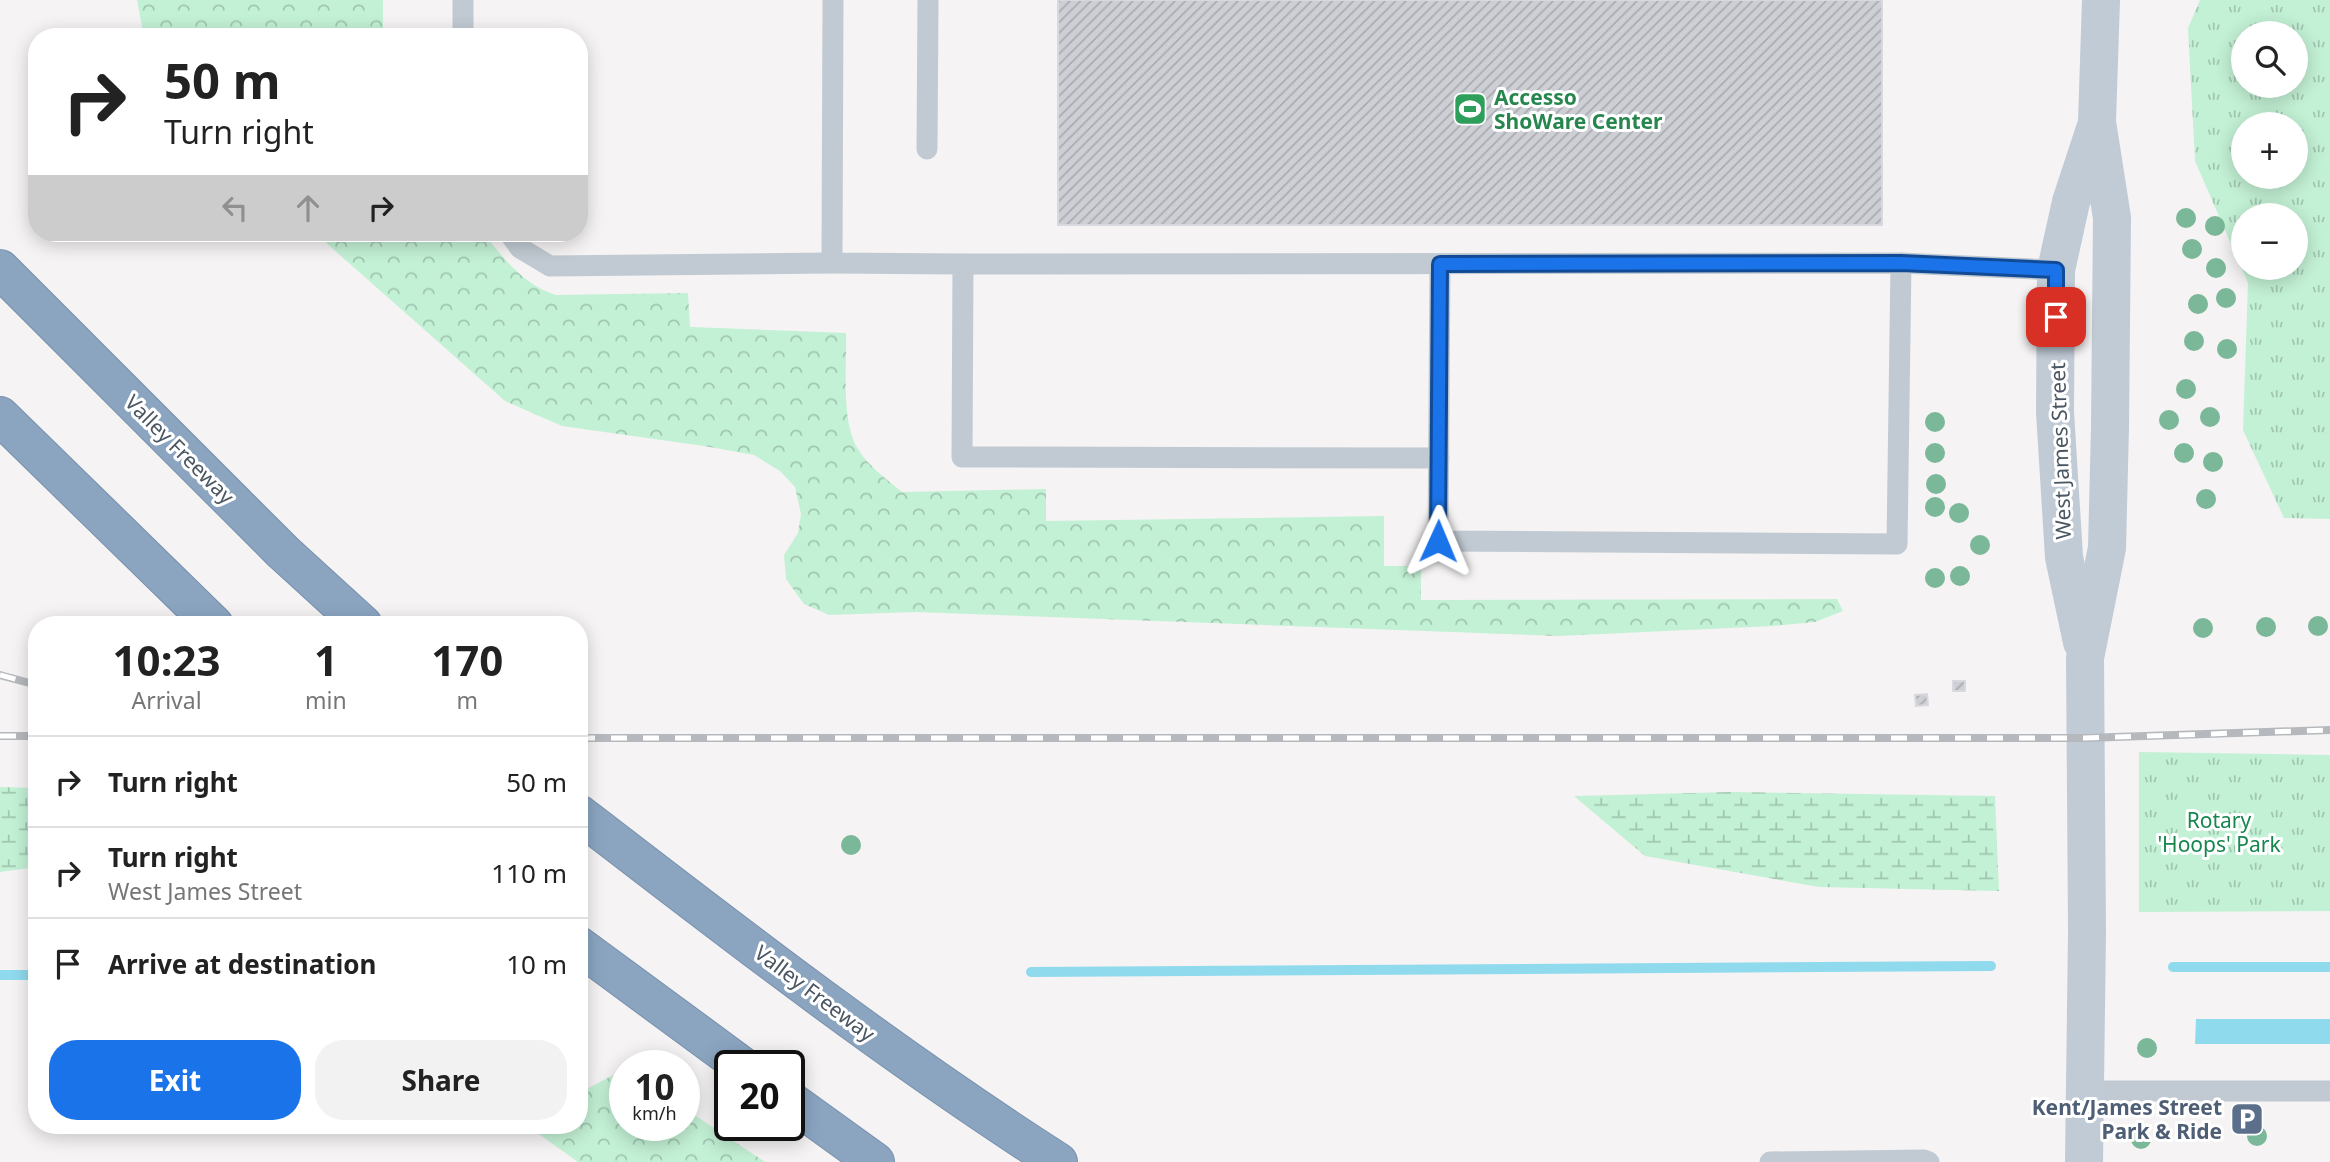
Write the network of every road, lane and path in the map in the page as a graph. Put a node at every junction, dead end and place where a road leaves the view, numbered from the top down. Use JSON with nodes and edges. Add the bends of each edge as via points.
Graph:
{"nodes":[{"id":1,"x":463,"y":0,"type":"edge"},
{"id":2,"x":832,"y":0,"type":"edge"},
{"id":3,"x":928,"y":0,"type":"edge"},
{"id":4,"x":2101,"y":0,"type":"edge"},
{"id":5,"x":463,"y":28,"type":"edge"},
{"id":6,"x":2097,"y":122,"type":"junction"},
{"id":7,"x":927,"y":149,"type":"dead end"},
{"id":8,"x":516,"y":242,"type":"edge"},
{"id":9,"x":832,"y":263,"type":"junction"},
{"id":10,"x":1901,"y":263,"type":"junction"},
{"id":11,"x":963,"y":264,"type":"junction"},
{"id":12,"x":1440,"y":264,"type":"junction"},
{"id":13,"x":0,"y":270,"type":"edge"},
{"id":14,"x":2056,"y":270,"type":"junction"},
{"id":15,"x":0,"y":416,"type":"edge"},
{"id":16,"x":1439,"y":458,"type":"junction"},
{"id":17,"x":205,"y":616,"type":"edge"},
{"id":18,"x":353,"y":616,"type":"edge"},
{"id":19,"x":2085,"y":658,"type":"junction"},
{"id":20,"x":588,"y":821,"type":"edge"},
{"id":21,"x":588,"y":953,"type":"edge"},
{"id":22,"x":720,"y":1050,"type":"edge"},
{"id":23,"x":2085,"y":1091,"type":"junction"},
{"id":24,"x":2330,"y":1091,"type":"edge"},
{"id":25,"x":805,"y":1112,"type":"edge"},
{"id":26,"x":874,"y":1162,"type":"edge"},
{"id":27,"x":1058,"y":1162,"type":"edge"},
{"id":28,"x":1770,"y":1162,"type":"edge"},
{"id":29,"x":1929,"y":1162,"type":"edge"},
{"id":30,"x":2084,"y":1162,"type":"edge"}],
"edges":[{"from":1,"to":5,"type":"lane"},
{"from":2,"to":9,"type":"lane"},
{"from":3,"to":7,"type":"lane"},
{"from":4,"to":6,"type":"main road","name":"West James Street"},
{"from":6,"to":14,"type":"main road","name":"West James Street","via":[[2071,202]]},
{"from":6,"to":19,"type":"main road","name":"West James Street","via":[[2112,218],[2110,427],[2107,548]]},
{"from":8,"to":9,"type":"lane","via":[[550,266]]},
{"from":9,"to":11,"type":"lane"},
{"from":10,"to":12,"type":"lane"},
{"from":10,"to":14,"type":"lane"},
{"from":10,"to":16,"type":"lane","via":[[1897,544],[1438,541]]},
{"from":11,"to":12,"type":"lane"},
{"from":11,"to":16,"type":"lane","via":[[962,457]]},
{"from":12,"to":16,"type":"lane"},
{"from":13,"to":18,"type":"highway","name":"Valley Freeway"},
{"from":14,"to":19,"type":"main road","name":"West James Street","via":[[2055,412],[2064,557]]},
{"from":15,"to":17,"type":"highway"},
{"from":19,"to":23,"type":"main road","name":"West James Street"},
{"from":20,"to":27,"type":"highway","name":"Valley Freeway","via":[[825,1003]]},
{"from":21,"to":22,"type":"highway"},
{"from":23,"to":24,"type":"lane"},
{"from":23,"to":30,"type":"main road","name":"West James Street"},
{"from":25,"to":26,"type":"highway"},
{"from":28,"to":29,"type":"lane"}]}
